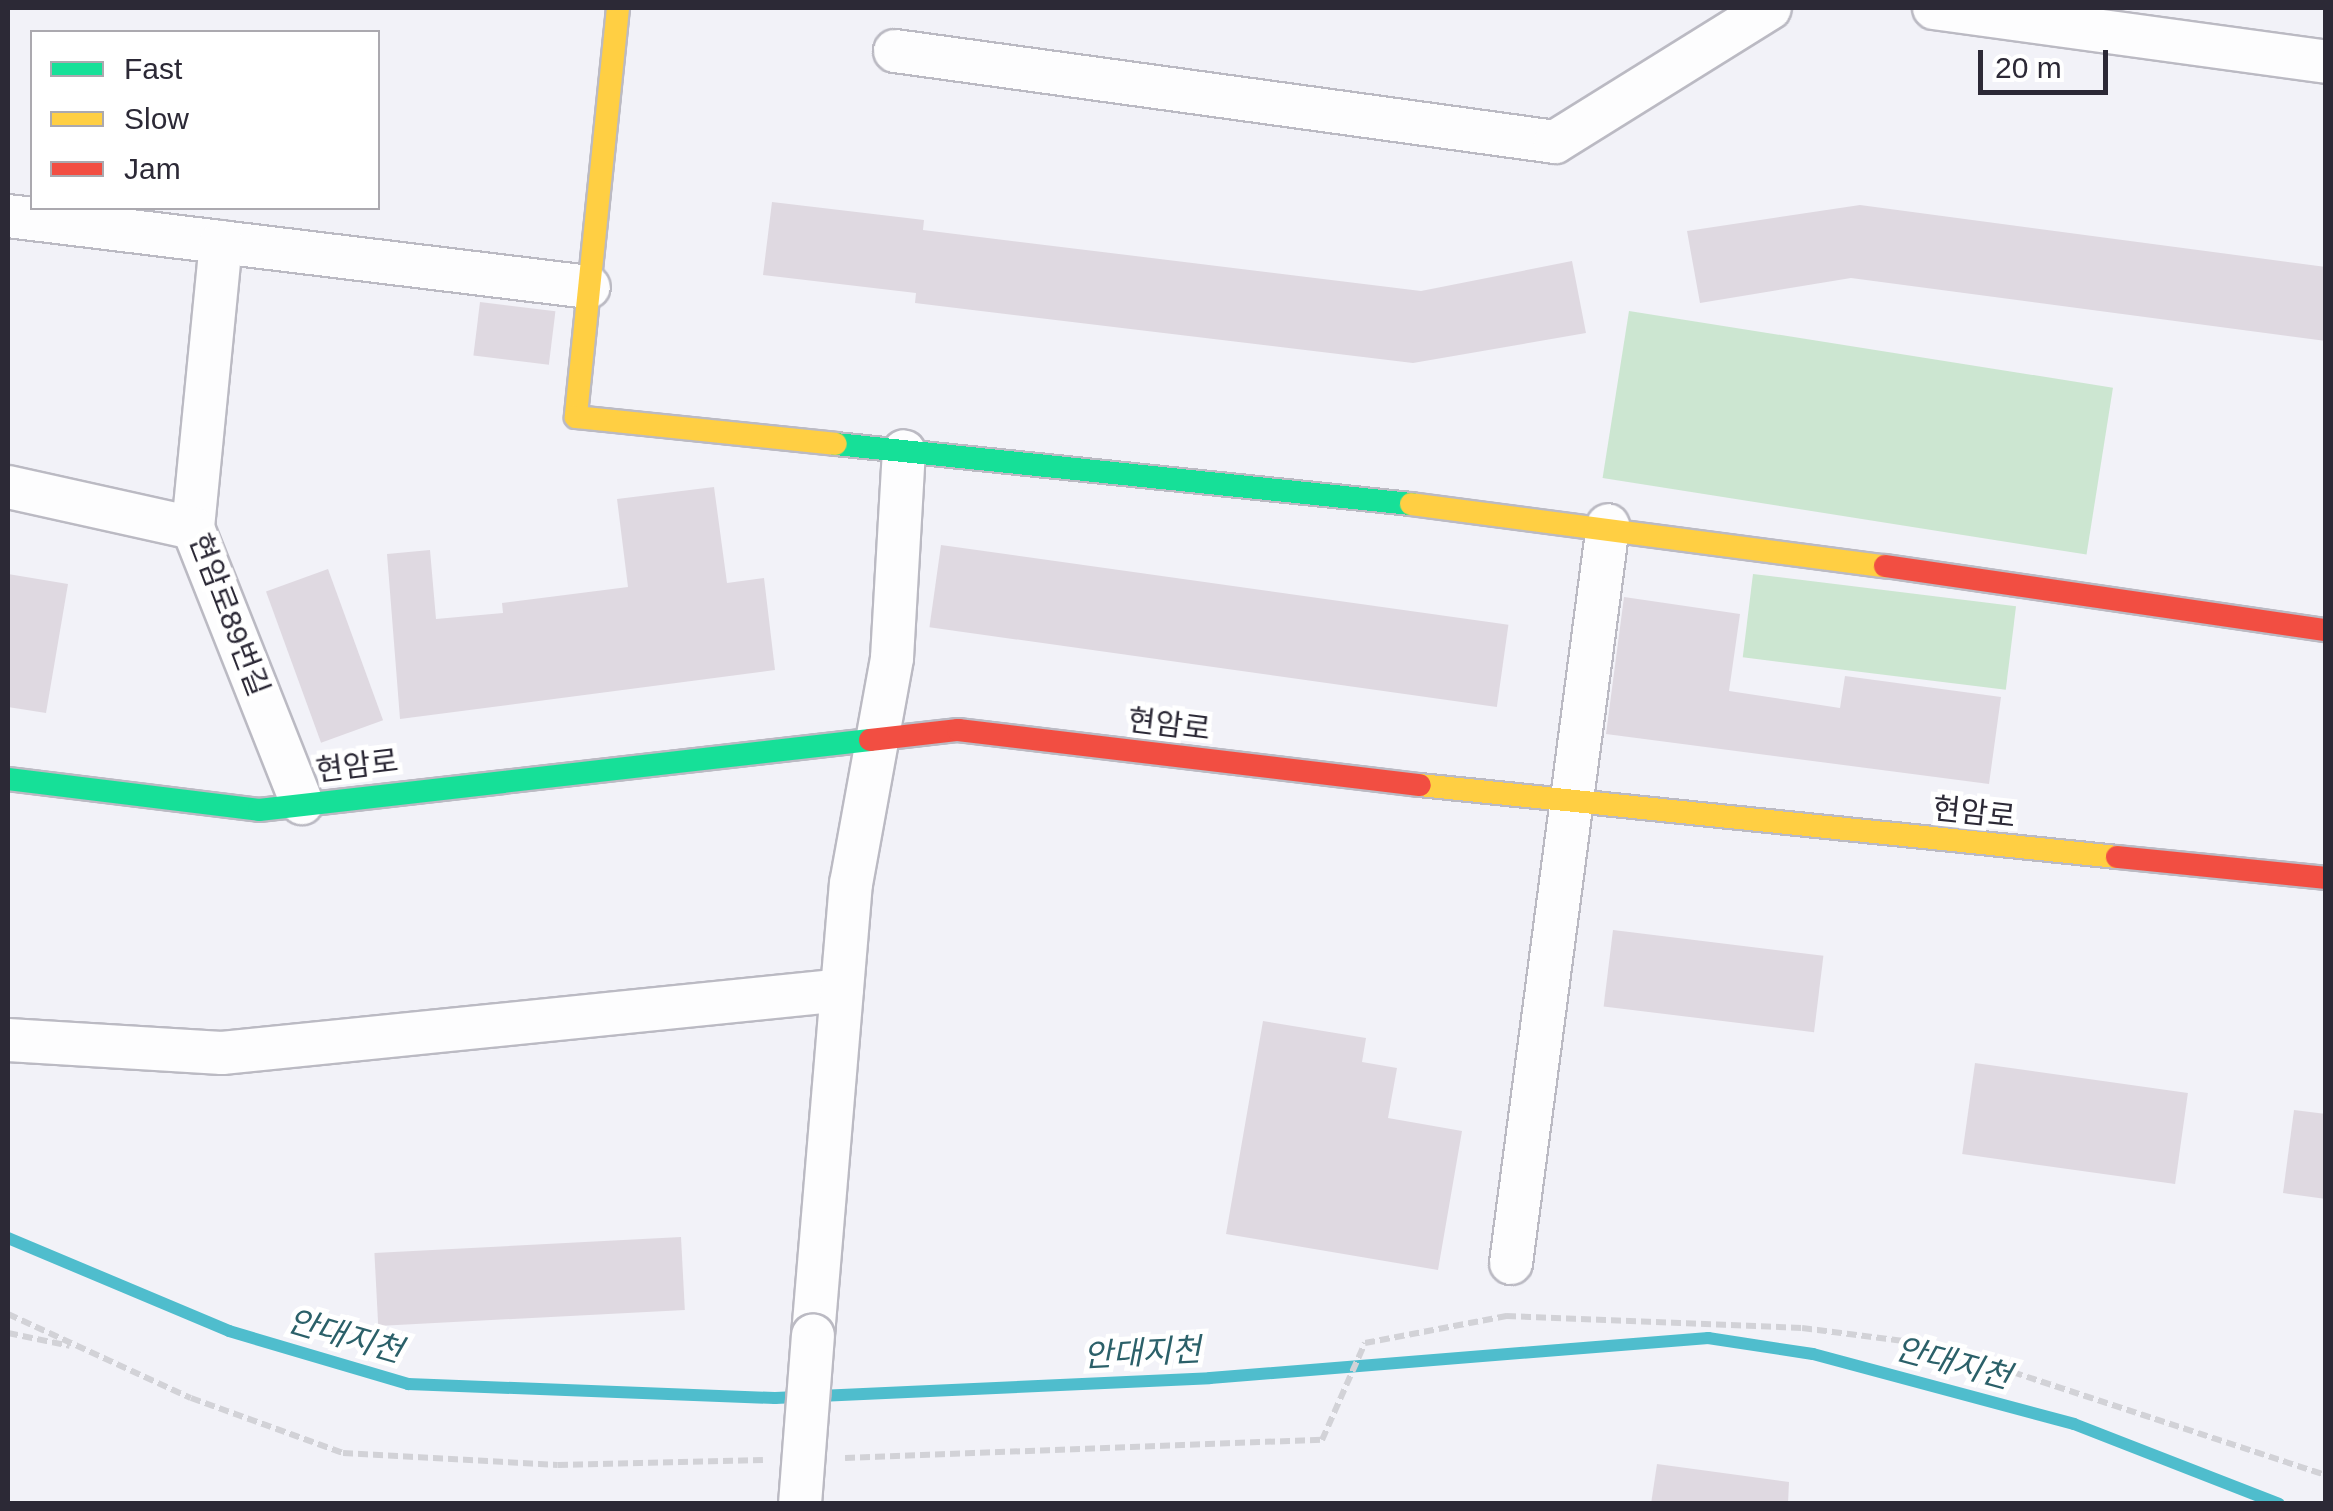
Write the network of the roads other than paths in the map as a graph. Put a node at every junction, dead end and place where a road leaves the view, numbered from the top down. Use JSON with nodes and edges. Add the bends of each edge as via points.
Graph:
{"nodes":[{"id":1,"x":618,"y":8,"type":"edge"},
{"id":2,"x":1770,"y":8,"type":"edge"},
{"id":3,"x":1934,"y":8,"type":"edge"},
{"id":4,"x":895,"y":51,"type":"dead end"},
{"id":5,"x":2326,"y":62,"type":"edge"},
{"id":6,"x":8,"y":216,"type":"edge"},
{"id":7,"x":222,"y":242,"type":"junction"},
{"id":8,"x":590,"y":287,"type":"junction"},
{"id":9,"x":904,"y":451,"type":"junction"},
{"id":10,"x":8,"y":487,"type":"edge"},
{"id":11,"x":1608,"y":524,"type":"junction"},
{"id":12,"x":192,"y":528,"type":"junction"},
{"id":13,"x":2326,"y":630,"type":"edge"},
{"id":14,"x":881,"y":733,"type":"junction"},
{"id":15,"x":8,"y":779,"type":"edge"},
{"id":16,"x":302,"y":802,"type":"junction"},
{"id":17,"x":1574,"y":803,"type":"junction"},
{"id":18,"x":2326,"y":878,"type":"edge"},
{"id":19,"x":842,"y":990,"type":"junction"},
{"id":20,"x":8,"y":1040,"type":"edge"},
{"id":21,"x":1510,"y":1264,"type":"dead end"},
{"id":22,"x":800,"y":1504,"type":"edge"}],
"edges":[{"from":1,"to":8,"type":"street"},
{"from":2,"to":4,"type":"street","via":[[1555,142]]},
{"from":3,"to":5,"type":"street"},
{"from":6,"to":7,"type":"street"},
{"from":7,"to":8,"type":"street"},
{"from":7,"to":12,"type":"street","name":"현암로89번길"},
{"from":8,"to":9,"type":"street","via":[[576,417]]},
{"from":9,"to":11,"type":"street"},
{"from":9,"to":14,"type":"street"},
{"from":10,"to":12,"type":"street"},
{"from":11,"to":13,"type":"street"},
{"from":11,"to":17,"type":"street"},
{"from":12,"to":16,"type":"street","name":"현암로89번길"},
{"from":14,"to":16,"type":"street","name":"현암로"},
{"from":14,"to":17,"type":"street","name":"현암로","via":[[958,730]]},
{"from":14,"to":19,"type":"street","via":[[851,884]]},
{"from":15,"to":16,"type":"street","name":"현암로","via":[[259,810]]},
{"from":17,"to":18,"type":"street","name":"현암로"},
{"from":17,"to":21,"type":"street"},
{"from":19,"to":20,"type":"street","via":[[222,1053]]},
{"from":19,"to":22,"type":"street","bridge":true}]}
